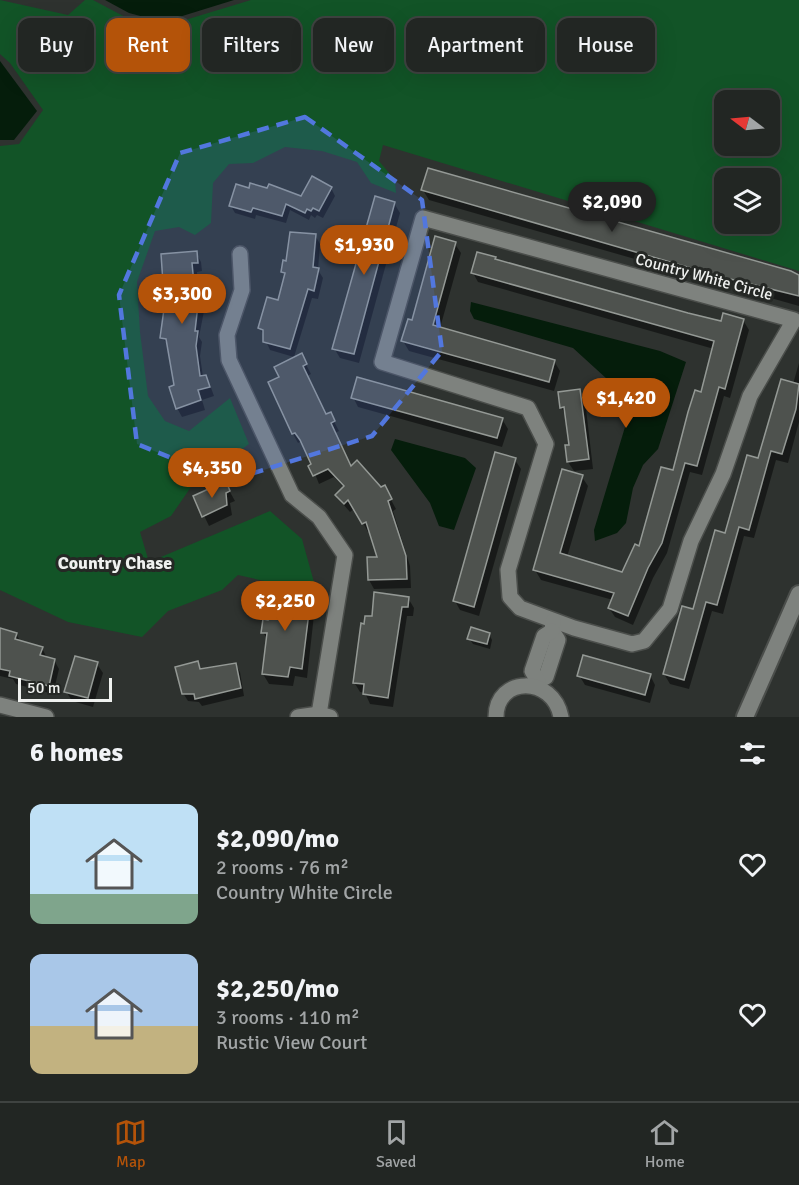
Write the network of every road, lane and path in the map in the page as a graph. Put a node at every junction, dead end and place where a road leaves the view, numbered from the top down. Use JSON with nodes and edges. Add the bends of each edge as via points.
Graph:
{"nodes":[{"id":1,"x":240,"y":254,"type":"dead end"},
{"id":2,"x":799,"y":594,"type":"edge"},
{"id":3,"x":552,"y":626,"type":"junction"},
{"id":4,"x":537,"y":684,"type":"junction"},
{"id":5,"x":0,"y":705,"type":"edge"},
{"id":6,"x":325,"y":715,"type":"edge"},
{"id":7,"x":46,"y":717,"type":"edge"},
{"id":8,"x":298,"y":717,"type":"edge"},
{"id":9,"x":496,"y":717,"type":"edge"},
{"id":10,"x":561,"y":717,"type":"edge"},
{"id":11,"x":745,"y":717,"type":"edge"}],
"edges":[{"from":1,"to":6,"type":"street","via":[[242,290],[227,334],[229,360],[292,495],[319,517],[345,555]]},
{"from":2,"to":11,"type":"street"},
{"from":3,"to":3,"type":"street","name":"Country White Circle","via":[[632,644],[644,641],[653,631],[670,609],[692,541],[723,474],[750,396],[794,320],[423,218],[382,362],[528,408],[546,444],[507,577],[510,597],[520,608]]},
{"from":3,"to":4,"type":"street","via":[[544,636],[532,671]]},
{"from":4,"to":9,"type":"street","via":[[506,693]]},
{"from":4,"to":10,"type":"street","via":[[554,698]]},
{"from":5,"to":7,"type":"street"},
{"from":6,"to":8,"type":"street"}]}
